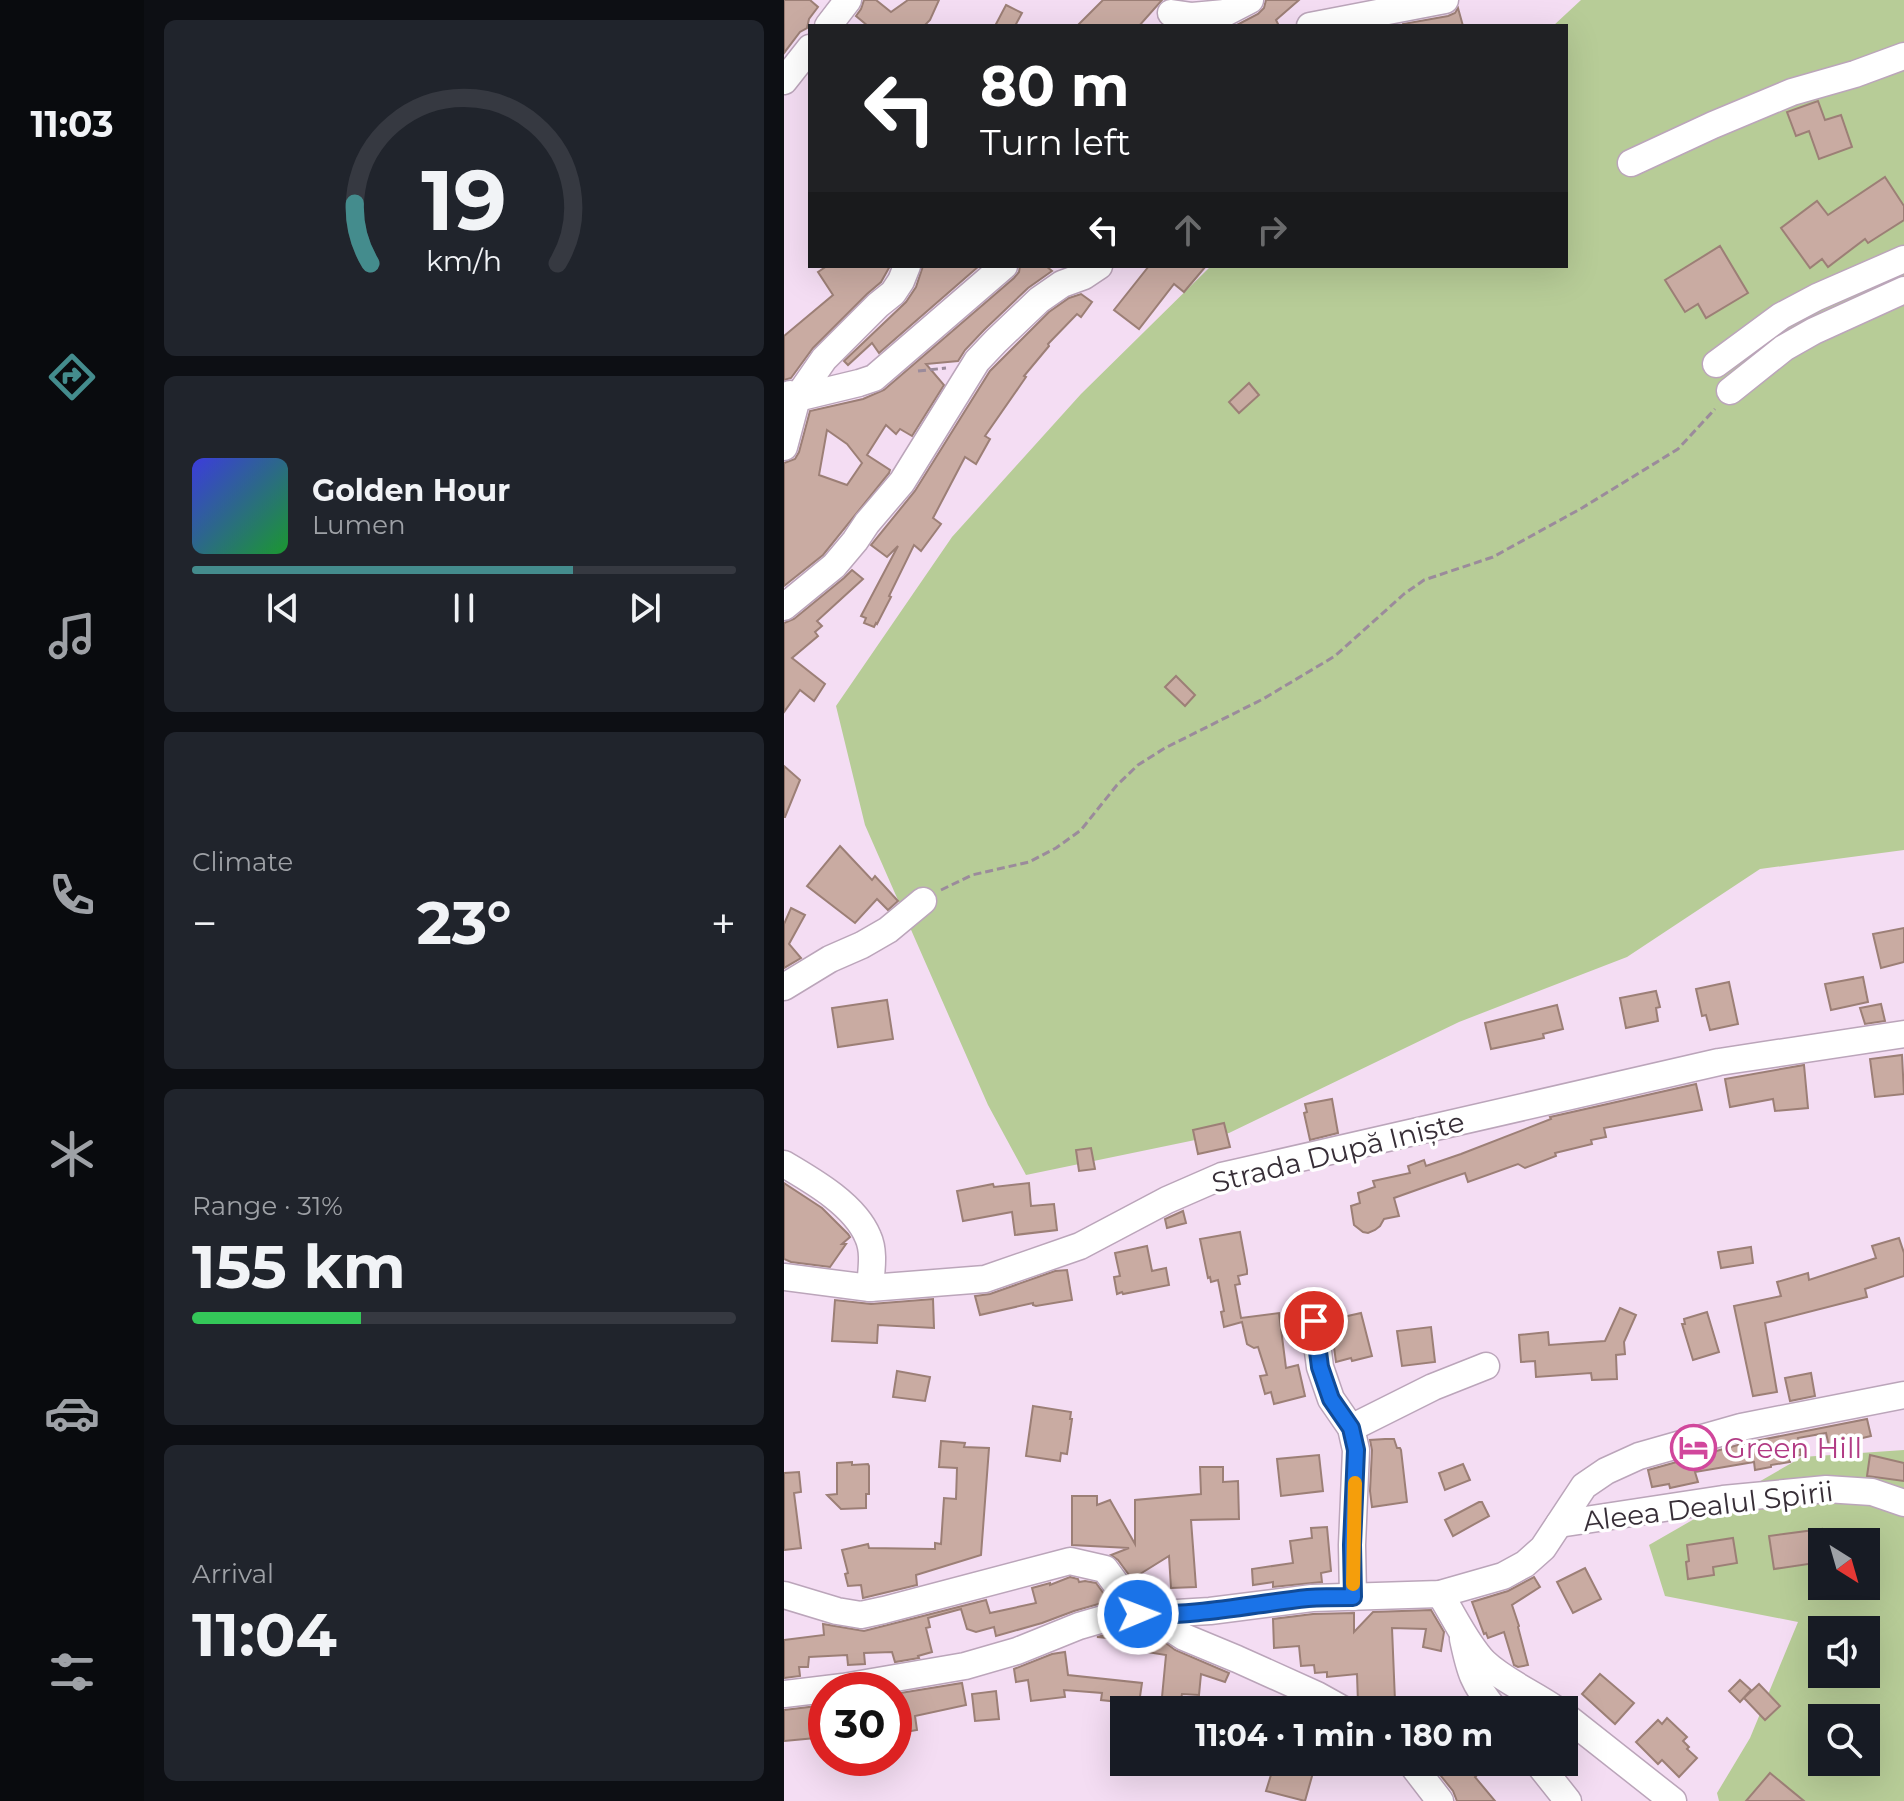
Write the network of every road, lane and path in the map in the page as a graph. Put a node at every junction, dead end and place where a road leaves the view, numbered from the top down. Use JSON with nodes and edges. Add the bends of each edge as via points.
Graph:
{"nodes":[{"id":1,"x":848,"y":0,"type":"edge"},
{"id":2,"x":1250,"y":0,"type":"edge"},
{"id":3,"x":1342,"y":0,"type":"edge"},
{"id":4,"x":1445,"y":0,"type":"edge"},
{"id":5,"x":1168,"y":13,"type":"edge"},
{"id":6,"x":830,"y":24,"type":"edge"},
{"id":7,"x":1312,"y":24,"type":"edge"},
{"id":8,"x":1320,"y":24,"type":"edge"},
{"id":9,"x":808,"y":51,"type":"edge"},
{"id":10,"x":1904,"y":56,"type":"edge"},
{"id":11,"x":784,"y":81,"type":"edge"},
{"id":12,"x":1631,"y":163,"type":"dead end"},
{"id":13,"x":1904,"y":259,"type":"edge"},
{"id":14,"x":906,"y":268,"type":"edge"},
{"id":15,"x":1002,"y":268,"type":"edge"},
{"id":16,"x":1096,"y":268,"type":"edge"},
{"id":17,"x":1904,"y":290,"type":"edge"},
{"id":18,"x":977,"y":361,"type":"junction"},
{"id":19,"x":1716,"y":364,"type":"dead end"},
{"id":20,"x":880,"y":374,"type":"junction"},
{"id":21,"x":1730,"y":391,"type":"joint"},
{"id":22,"x":790,"y":395,"type":"edge"},
{"id":23,"x":784,"y":447,"type":"edge"},
{"id":24,"x":784,"y":607,"type":"edge"},
{"id":25,"x":923,"y":901,"type":"joint"},
{"id":26,"x":784,"y":987,"type":"edge"},
{"id":27,"x":1904,"y":1034,"type":"edge"},
{"id":28,"x":784,"y":1164,"type":"edge"},
{"id":29,"x":784,"y":1277,"type":"edge"},
{"id":30,"x":870,"y":1288,"type":"junction"},
{"id":31,"x":1314,"y":1321,"type":"dead end"},
{"id":32,"x":1486,"y":1366,"type":"dead end"},
{"id":33,"x":1904,"y":1395,"type":"edge"},
{"id":34,"x":1351,"y":1428,"type":"junction"},
{"id":35,"x":1904,"y":1503,"type":"edge"},
{"id":36,"x":1559,"y":1524,"type":"junction"},
{"id":37,"x":1440,"y":1594,"type":"junction"},
{"id":38,"x":784,"y":1595,"type":"edge"},
{"id":39,"x":1353,"y":1597,"type":"junction"},
{"id":40,"x":1148,"y":1614,"type":"junction"},
{"id":41,"x":1461,"y":1628,"type":"junction"},
{"id":42,"x":784,"y":1694,"type":"edge"},
{"id":43,"x":1316,"y":1696,"type":"edge"},
{"id":44,"x":1484,"y":1696,"type":"edge"},
{"id":45,"x":1536,"y":1696,"type":"edge"},
{"id":46,"x":1578,"y":1726,"type":"edge"},
{"id":47,"x":1421,"y":1776,"type":"edge"},
{"id":48,"x":1548,"y":1776,"type":"edge"},
{"id":49,"x":1440,"y":1801,"type":"edge"},
{"id":50,"x":1568,"y":1801,"type":"edge"},
{"id":51,"x":1673,"y":1801,"type":"edge"}],
"edges":[{"from":1,"to":6,"type":"street"},
{"from":2,"to":5,"type":"street","via":[[1225,13]]},
{"from":3,"to":7,"type":"street"},
{"from":4,"to":8,"type":"street"},
{"from":9,"to":11,"type":"street"},
{"from":10,"to":12,"type":"street","via":[[1792,92]]},
{"from":13,"to":19,"type":"street","via":[[1781,316]]},
{"from":14,"to":22,"type":"street","via":[[893,293]]},
{"from":15,"to":20,"type":"street"},
{"from":16,"to":18,"type":"street","via":[[1039,300]]},
{"from":17,"to":21,"type":"street","via":[[1784,348]]},
{"from":18,"to":20,"type":"path"},
{"from":18,"to":24,"type":"street","via":[[902,482],[834,566]]},
{"from":20,"to":22,"type":"street"},
{"from":21,"to":25,"type":"path","via":[[1678,449],[1517,544],[1424,580],[1335,656],[1138,765],[1081,830],[1056,848],[1029,862],[972,875]]},
{"from":22,"to":23,"type":"street"},
{"from":25,"to":26,"type":"street","via":[[888,930]]},
{"from":27,"to":30,"type":"street","name":"Strada După Iniște","via":[[1719,1062],[1222,1176],[1080,1246],[985,1279]]},
{"from":28,"to":30,"type":"street","via":[[856,1217],[869,1239]]},
{"from":29,"to":30,"type":"street","name":"Strada După Iniște"},
{"from":31,"to":34,"type":"street","via":[[1331,1399]]},
{"from":32,"to":34,"type":"street"},
{"from":33,"to":36,"type":"street","via":[[1741,1427],[1639,1456],[1584,1486]]},
{"from":34,"to":39,"type":"street","via":[[1356,1450]]},
{"from":35,"to":36,"type":"street","name":"Aleea Dealul Spirii","via":[[1872,1492],[1826,1489]]},
{"from":36,"to":37,"type":"street","via":[[1525,1564]]},
{"from":37,"to":39,"type":"street"},
{"from":37,"to":41,"type":"street"},
{"from":38,"to":40,"type":"street","via":[[861,1615],[1070,1561],[1105,1569]]},
{"from":39,"to":40,"type":"street"},
{"from":40,"to":42,"type":"street","via":[[1110,1617],[965,1666]]},
{"from":40,"to":43,"type":"street","via":[[1184,1637]]},
{"from":41,"to":44,"type":"street","via":[[1470,1672]]},
{"from":41,"to":45,"type":"street","via":[[1484,1661]]},
{"from":46,"to":51,"type":"street"},
{"from":47,"to":49,"type":"street"},
{"from":48,"to":50,"type":"street"}]}
